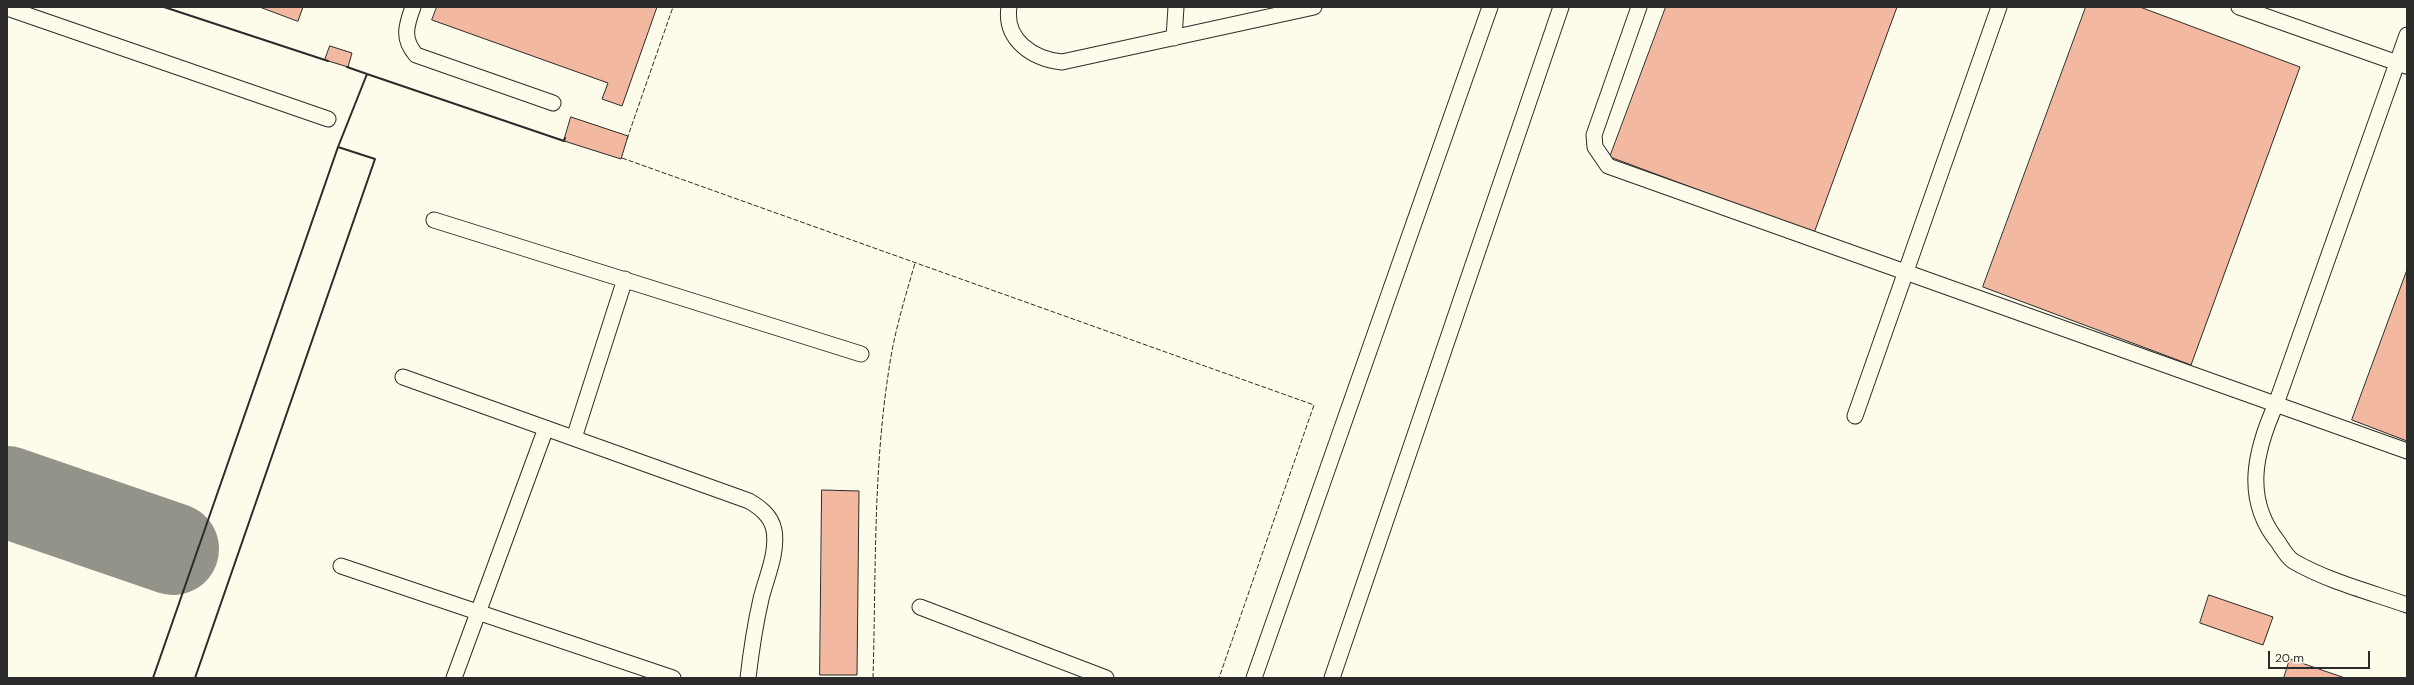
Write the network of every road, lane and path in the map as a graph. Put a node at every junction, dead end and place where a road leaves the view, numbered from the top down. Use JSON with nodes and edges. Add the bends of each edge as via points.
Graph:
{"nodes":[{"id":1,"x":412,"y":7,"type":"edge"},
{"id":2,"x":1009,"y":7,"type":"edge"},
{"id":3,"x":1176,"y":7,"type":"edge"},
{"id":4,"x":1314,"y":7,"type":"edge"},
{"id":5,"x":1490,"y":7,"type":"edge"},
{"id":6,"x":1562,"y":7,"type":"edge"},
{"id":7,"x":1639,"y":7,"type":"edge"},
{"id":8,"x":1999,"y":7,"type":"edge"},
{"id":9,"x":2239,"y":7,"type":"edge"},
{"id":10,"x":7,"y":8,"type":"edge"},
{"id":11,"x":2407,"y":35,"type":"edge"},
{"id":12,"x":1174,"y":38,"type":"junction"},
{"id":13,"x":2402,"y":64,"type":"edge"},
{"id":14,"x":553,"y":103,"type":"dead end"},
{"id":15,"x":328,"y":119,"type":"dead end"},
{"id":16,"x":434,"y":220,"type":"dead end"},
{"id":17,"x":1905,"y":272,"type":"junction"},
{"id":18,"x":625,"y":279,"type":"junction"},
{"id":19,"x":860,"y":354,"type":"dead end"},
{"id":20,"x":403,"y":377,"type":"dead end"},
{"id":21,"x":2276,"y":404,"type":"junction"},
{"id":22,"x":1855,"y":416,"type":"dead end"},
{"id":23,"x":546,"y":428,"type":"junction"},
{"id":24,"x":574,"y":438,"type":"junction"},
{"id":25,"x":2407,"y":451,"type":"edge"},
{"id":26,"x":341,"y":566,"type":"dead end"},
{"id":27,"x":2407,"y":605,"type":"edge"},
{"id":28,"x":920,"y":607,"type":"dead end"},
{"id":29,"x":478,"y":612,"type":"junction"},
{"id":30,"x":454,"y":678,"type":"edge"},
{"id":31,"x":673,"y":678,"type":"edge"},
{"id":32,"x":748,"y":678,"type":"edge"},
{"id":33,"x":1106,"y":678,"type":"edge"},
{"id":34,"x":1254,"y":678,"type":"edge"},
{"id":35,"x":1332,"y":678,"type":"edge"}],
"edges":[{"from":1,"to":14,"type":"lane","via":[[405,36],[416,55]]},
{"from":2,"to":12,"type":"lane","via":[[1010,25],[1016,38],[1036,56],[1048,61],[1062,62]]},
{"from":3,"to":12,"type":"lane"},
{"from":4,"to":12,"type":"lane"},
{"from":5,"to":34,"type":"lane"},
{"from":6,"to":35,"type":"lane"},
{"from":7,"to":17,"type":"lane","via":[[1594,135],[1595,147],[1608,166]]},
{"from":8,"to":17,"type":"lane"},
{"from":9,"to":13,"type":"lane"},
{"from":10,"to":15,"type":"lane"},
{"from":11,"to":13,"type":"lane"},
{"from":13,"to":21,"type":"lane"},
{"from":16,"to":18,"type":"lane"},
{"from":17,"to":21,"type":"lane"},
{"from":17,"to":22,"type":"lane"},
{"from":18,"to":19,"type":"lane"},
{"from":18,"to":24,"type":"lane"},
{"from":20,"to":23,"type":"lane"},
{"from":21,"to":25,"type":"lane"},
{"from":21,"to":27,"type":"lane","via":[[2264,430],[2255,464],[2258,500],[2270,532],[2292,560]]},
{"from":23,"to":24,"type":"lane"},
{"from":23,"to":29,"type":"lane"},
{"from":24,"to":32,"type":"lane","via":[[749,501],[760,507],[769,517],[774,529],[775,542],[761,600]]},
{"from":26,"to":29,"type":"lane"},
{"from":28,"to":33,"type":"lane"},
{"from":29,"to":30,"type":"lane"},
{"from":29,"to":31,"type":"lane"}]}
